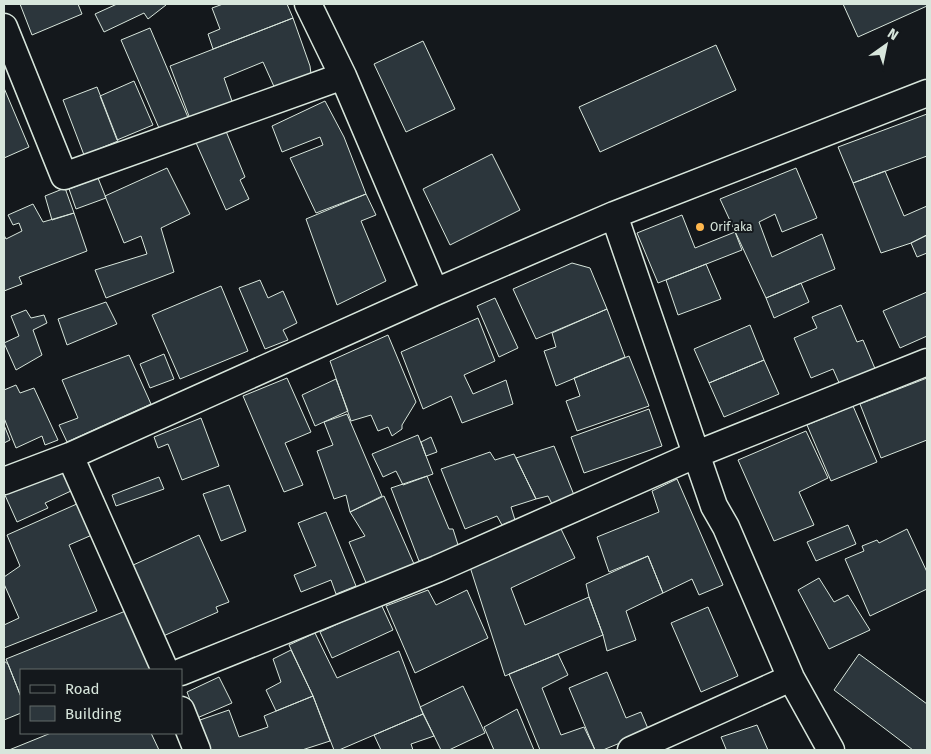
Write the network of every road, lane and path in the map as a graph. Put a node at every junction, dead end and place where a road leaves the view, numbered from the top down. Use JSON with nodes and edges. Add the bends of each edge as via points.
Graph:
{"nodes":[{"id":1,"x":308,"y":4,"type":"edge"},
{"id":2,"x":4,"y":27,"type":"edge"},
{"id":3,"x":344,"y":76,"type":"junction"},
{"id":4,"x":927,"y":93,"type":"edge"},
{"id":5,"x":614,"y":215,"type":"junction"},
{"id":6,"x":435,"y":292,"type":"junction"},
{"id":7,"x":927,"y":362,"type":"edge"},
{"id":8,"x":697,"y":454,"type":"junction"},
{"id":9,"x":70,"y":456,"type":"junction"},
{"id":10,"x":4,"y":481,"type":"edge"},
{"id":11,"x":165,"y":669,"type":"edge"},
{"id":12,"x":182,"y":672,"type":"edge"},
{"id":13,"x":791,"y":678,"type":"junction"},
{"id":14,"x":182,"y":712,"type":"edge"},
{"id":15,"x":197,"y":750,"type":"edge"},
{"id":16,"x":631,"y":750,"type":"edge"},
{"id":17,"x":831,"y":750,"type":"edge"}],
"edges":[{"from":1,"to":3,"type":"street"},
{"from":2,"to":3,"type":"street","via":[[64,176]]},
{"from":3,"to":6,"type":"street"},
{"from":4,"to":5,"type":"street"},
{"from":5,"to":6,"type":"street"},
{"from":5,"to":8,"type":"street"},
{"from":6,"to":9,"type":"street"},
{"from":7,"to":8,"type":"street"},
{"from":8,"to":12,"type":"street","via":[[437,568]]},
{"from":8,"to":13,"type":"street","via":[[714,506]]},
{"from":9,"to":10,"type":"street"},
{"from":9,"to":11,"type":"street"},
{"from":13,"to":16,"type":"street"},
{"from":13,"to":17,"type":"street"},
{"from":14,"to":15,"type":"street"}]}
